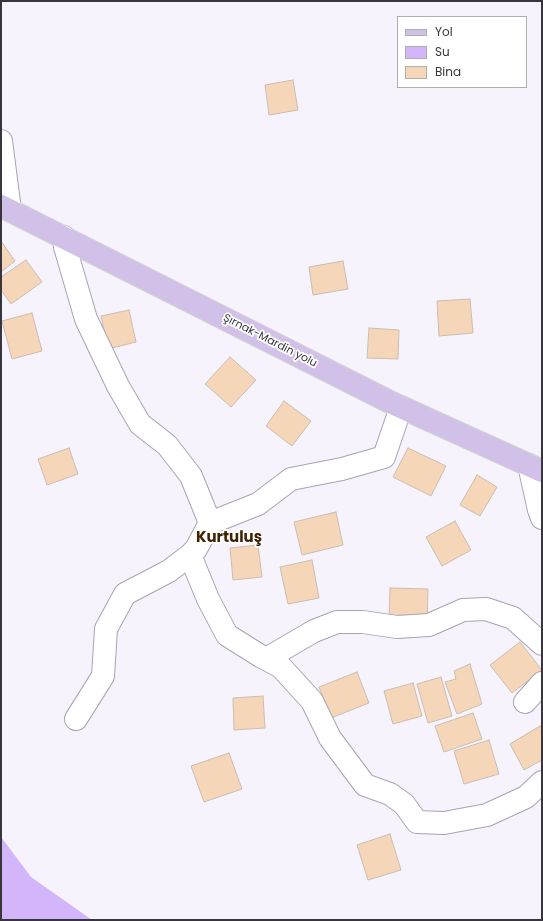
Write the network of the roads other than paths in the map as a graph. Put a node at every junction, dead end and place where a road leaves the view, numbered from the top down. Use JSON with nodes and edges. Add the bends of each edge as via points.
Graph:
{"nodes":[{"id":1,"x":1,"y":141,"type":"edge"},
{"id":2,"x":6,"y":208,"type":"edge"},
{"id":3,"x":64,"y":237,"type":"junction"},
{"id":4,"x":401,"y":407,"type":"junction"},
{"id":5,"x":535,"y":468,"type":"edge"},
{"id":6,"x":542,"y":518,"type":"edge"},
{"id":7,"x":210,"y":523,"type":"junction"},
{"id":8,"x":190,"y":555,"type":"junction"},
{"id":9,"x":542,"y":644,"type":"edge"},
{"id":10,"x":266,"y":659,"type":"junction"},
{"id":11,"x":542,"y":683,"type":"edge"},
{"id":12,"x":525,"y":702,"type":"dead end"},
{"id":13,"x":76,"y":719,"type":"dead end"},
{"id":14,"x":542,"y":782,"type":"edge"}],
"edges":[{"from":1,"to":2,"type":"street"},
{"from":2,"to":3,"type":"main road","name":"Şırnak-Mardin yolu"},
{"from":3,"to":4,"type":"main road","name":"Şırnak-Mardin yolu"},
{"from":3,"to":7,"type":"street","via":[[86,319],[118,386],[140,424],[167,445],[191,476]]},
{"from":4,"to":5,"type":"main road","name":"Şırnak-Mardin yolu"},
{"from":4,"to":7,"type":"street","via":[[384,457],[342,469],[291,479],[258,504]]},
{"from":5,"to":6,"type":"street"},
{"from":7,"to":8,"type":"street"},
{"from":8,"to":10,"type":"street","via":[[208,599],[227,635]]},
{"from":8,"to":13,"type":"street","via":[[169,571],[125,594],[106,629],[103,676]]},
{"from":9,"to":10,"type":"street","via":[[513,618],[486,608],[463,610],[428,625],[397,627],[363,622],[337,622]]},
{"from":10,"to":14,"type":"street","via":[[281,667],[312,700],[330,738],[365,785],[390,794],[404,804],[416,822],[444,823],[487,816],[526,797]]},
{"from":11,"to":12,"type":"street"}]}
